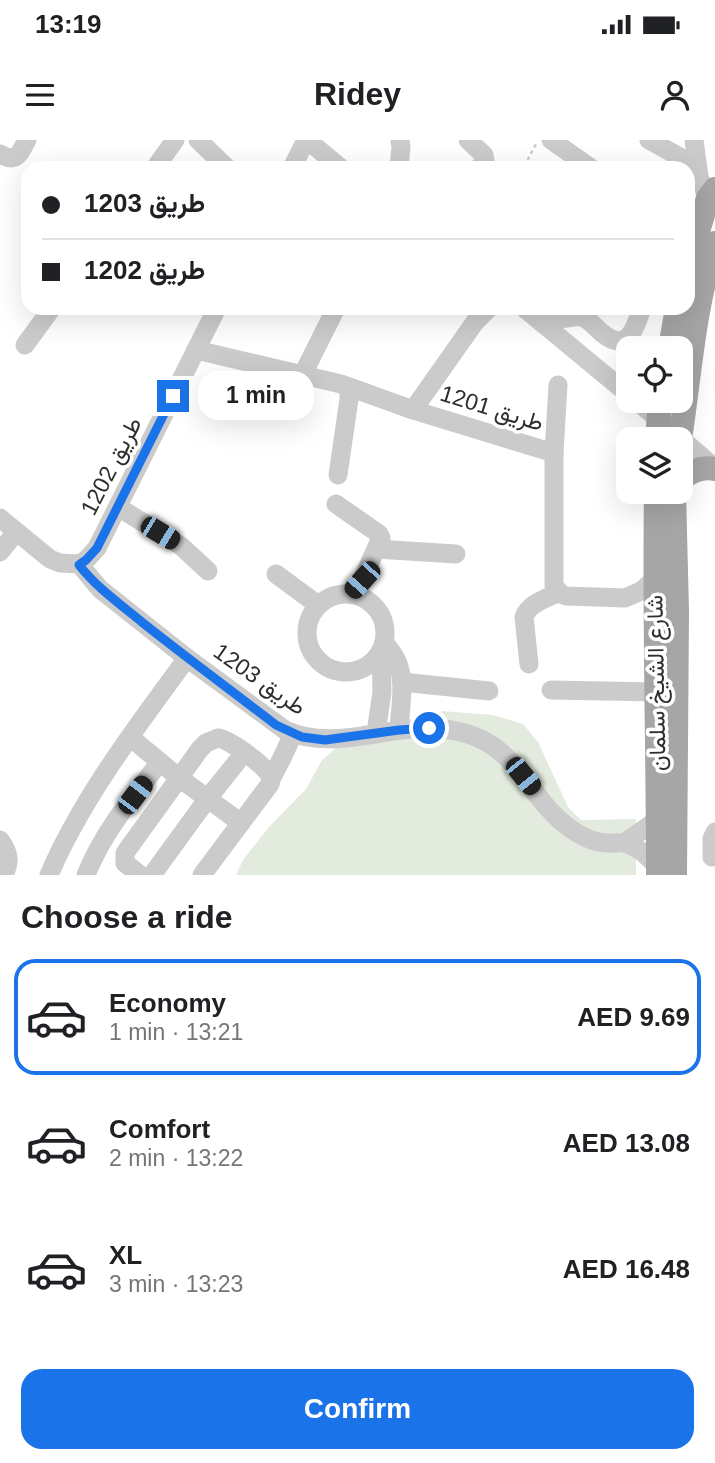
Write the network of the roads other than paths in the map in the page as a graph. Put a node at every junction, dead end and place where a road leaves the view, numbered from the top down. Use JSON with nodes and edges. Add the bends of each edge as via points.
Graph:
{"nodes":[{"id":1,"x":27,"y":140,"type":"edge"},
{"id":2,"x":175,"y":140,"type":"edge"},
{"id":3,"x":198,"y":140,"type":"edge"},
{"id":4,"x":468,"y":140,"type":"edge"},
{"id":5,"x":551,"y":140,"type":"edge"},
{"id":6,"x":649,"y":140,"type":"edge"},
{"id":7,"x":694,"y":140,"type":"edge"},
{"id":8,"x":402,"y":142,"type":"edge"},
{"id":9,"x":316,"y":143,"type":"edge"},
{"id":10,"x":0,"y":153,"type":"edge"},
{"id":11,"x":160,"y":161,"type":"edge"},
{"id":12,"x":220,"y":161,"type":"edge"},
{"id":13,"x":299,"y":161,"type":"edge"},
{"id":14,"x":334,"y":161,"type":"edge"},
{"id":15,"x":400,"y":161,"type":"edge"},
{"id":16,"x":484,"y":161,"type":"edge"},
{"id":17,"x":581,"y":161,"type":"edge"},
{"id":18,"x":687,"y":161,"type":"edge"},
{"id":19,"x":696,"y":166,"type":"joint"},
{"id":20,"x":712,"y":193,"type":"edge"},
{"id":21,"x":699,"y":240,"type":"edge"},
{"id":22,"x":695,"y":312,"type":"edge"},
{"id":23,"x":47,"y":315,"type":"edge"},
{"id":24,"x":214,"y":315,"type":"edge"},
{"id":25,"x":332,"y":315,"type":"edge"},
{"id":26,"x":482,"y":315,"type":"edge"},
{"id":27,"x":639,"y":315,"type":"edge"},
{"id":28,"x":676,"y":315,"type":"edge"},
{"id":29,"x":694,"y":315,"type":"edge"},
{"id":30,"x":553,"y":318,"type":"edge"},
{"id":31,"x":672,"y":336,"type":"edge"},
{"id":32,"x":25,"y":345,"type":"dead end"},
{"id":33,"x":196,"y":350,"type":"junction"},
{"id":34,"x":303,"y":374,"type":"junction"},
{"id":35,"x":616,"y":382,"type":"edge"},
{"id":36,"x":558,"y":385,"type":"dead end"},
{"id":37,"x":349,"y":387,"type":"junction"},
{"id":38,"x":413,"y":410,"type":"junction"},
{"id":39,"x":664,"y":419,"type":"edge"},
{"id":40,"x":554,"y":453,"type":"junction"},
{"id":41,"x":715,"y":456,"type":"edge"},
{"id":42,"x":715,"y":469,"type":"edge"},
{"id":43,"x":693,"y":472,"type":"edge"},
{"id":44,"x":338,"y":475,"type":"dead end"},
{"id":45,"x":336,"y":504,"type":"dead end"},
{"id":46,"x":656,"y":504,"type":"edge"},
{"id":47,"x":674,"y":504,"type":"edge"},
{"id":48,"x":118,"y":507,"type":"junction"},
{"id":49,"x":0,"y":518,"type":"edge"},
{"id":50,"x":16,"y":532,"type":"junction"},
{"id":51,"x":376,"y":549,"type":"junction"},
{"id":52,"x":0,"y":552,"type":"edge"},
{"id":53,"x":456,"y":554,"type":"dead end"},
{"id":54,"x":79,"y":565,"type":"junction"},
{"id":55,"x":208,"y":571,"type":"dead end"},
{"id":56,"x":276,"y":574,"type":"dead end"},
{"id":57,"x":655,"y":579,"type":"junction"},
{"id":58,"x":559,"y":593,"type":"junction"},
{"id":59,"x":349,"y":594,"type":"junction"},
{"id":60,"x":318,"y":605,"type":"junction"},
{"id":61,"x":383,"y":647,"type":"junction"},
{"id":62,"x":187,"y":658,"type":"junction"},
{"id":63,"x":529,"y":664,"type":"dead end"},
{"id":64,"x":402,"y":682,"type":"junction"},
{"id":65,"x":551,"y":690,"type":"dead end"},
{"id":66,"x":489,"y":691,"type":"dead end"},
{"id":67,"x":657,"y":692,"type":"junction"},
{"id":68,"x":399,"y":730,"type":"junction"},
{"id":69,"x":376,"y":733,"type":"junction"},
{"id":70,"x":293,"y":734,"type":"junction"},
{"id":71,"x":130,"y":737,"type":"junction"},
{"id":72,"x":244,"y":753,"type":"junction"},
{"id":73,"x":160,"y":762,"type":"junction"},
{"id":74,"x":178,"y":777,"type":"junction"},
{"id":75,"x":271,"y":779,"type":"junction"},
{"id":76,"x":208,"y":798,"type":"junction"},
{"id":77,"x":657,"y":820,"type":"junction"},
{"id":78,"x":242,"y":823,"type":"junction"},
{"id":79,"x":715,"y":832,"type":"edge"},
{"id":80,"x":0,"y":840,"type":"edge"},
{"id":81,"x":624,"y":843,"type":"junction"},
{"id":82,"x":712,"y":857,"type":"dead end"},
{"id":83,"x":663,"y":872,"type":"edge"},
{"id":84,"x":5,"y":875,"type":"edge"},
{"id":85,"x":49,"y":875,"type":"edge"},
{"id":86,"x":86,"y":875,"type":"edge"},
{"id":87,"x":140,"y":875,"type":"edge"},
{"id":88,"x":152,"y":875,"type":"edge"},
{"id":89,"x":202,"y":875,"type":"edge"}],
"edges":[{"from":1,"to":10,"type":"street","via":[[13,159]]},
{"from":2,"to":11,"type":"street"},
{"from":3,"to":12,"type":"street"},
{"from":4,"to":16,"type":"street"},
{"from":5,"to":17,"type":"street"},
{"from":6,"to":18,"type":"street"},
{"from":7,"to":19,"type":"street"},
{"from":8,"to":15,"type":"street"},
{"from":9,"to":13,"type":"street"},
{"from":9,"to":14,"type":"street"},
{"from":19,"to":20,"type":"street"},
{"from":20,"to":21,"type":"main road"},
{"from":21,"to":22,"type":"main road","via":[[705,277]]},
{"from":23,"to":32,"type":"street"},
{"from":24,"to":33,"type":"street","name":"طريق 1202"},
{"from":25,"to":34,"type":"street"},
{"from":26,"to":38,"type":"street"},
{"from":27,"to":30,"type":"street","via":[[633,332],[619,341],[581,316]]},
{"from":28,"to":31,"type":"main road"},
{"from":29,"to":39,"type":"main road"},
{"from":30,"to":35,"type":"street"},
{"from":33,"to":34,"type":"street","name":"طريق 1201"},
{"from":33,"to":48,"type":"street","name":"طريق 1202"},
{"from":34,"to":37,"type":"street","name":"طريق 1201"},
{"from":36,"to":40,"type":"street"},
{"from":37,"to":38,"type":"street","name":"طريق 1201"},
{"from":37,"to":44,"type":"street"},
{"from":38,"to":40,"type":"street","name":"طريق 1201"},
{"from":39,"to":41,"type":"street"},
{"from":39,"to":42,"type":"street"},
{"from":40,"to":58,"type":"street","name":"طريق 1201","via":[[554,586]]},
{"from":42,"to":43,"type":"main road"},
{"from":45,"to":51,"type":"street","via":[[380,536]]},
{"from":46,"to":57,"type":"main road","name":"شارع الشيخ سلمان"},
{"from":47,"to":83,"type":"main road","name":"شارع الشيخ سلمان","via":[[677,611]]},
{"from":48,"to":54,"type":"street","name":"طريق 1202","via":[[97,548]]},
{"from":48,"to":55,"type":"street","via":[[181,546]]},
{"from":49,"to":50,"type":"street"},
{"from":50,"to":52,"type":"street"},
{"from":50,"to":54,"type":"street","via":[[55,561]]},
{"from":51,"to":53,"type":"street"},
{"from":51,"to":59,"type":"street","via":[[362,580]]},
{"from":54,"to":62,"type":"street","name":"طريق 1203","via":[[100,589]]},
{"from":56,"to":60,"type":"street"},
{"from":57,"to":58,"type":"street","via":[[625,598]]},
{"from":57,"to":67,"type":"main road","name":"شارع الشيخ سلمان"},
{"from":58,"to":63,"type":"street","via":[[526,612]]},
{"from":59,"to":60,"type":"street"},
{"from":59,"to":61,"type":"street","via":[[375,606],[384,623]]},
{"from":60,"to":61,"type":"street","via":[[307,631],[310,650],[322,664],[340,672],[359,670]]},
{"from":61,"to":64,"type":"street","via":[[396,659]]},
{"from":61,"to":69,"type":"street"},
{"from":62,"to":70,"type":"street","name":"طريق 1203"},
{"from":62,"to":71,"type":"street"},
{"from":64,"to":66,"type":"street"},
{"from":64,"to":68,"type":"street"},
{"from":65,"to":67,"type":"street"},
{"from":67,"to":77,"type":"main road","name":"شارع الشيخ سلمان"},
{"from":68,"to":69,"type":"street","name":"طريق 1203"},
{"from":68,"to":81,"type":"street","name":"طريق 1203","via":[[443,729],[484,740],[508,758],[551,812],[570,828],[591,841]]},
{"from":69,"to":70,"type":"street","name":"طريق 1203","via":[[325,740]]},
{"from":70,"to":75,"type":"street"},
{"from":71,"to":73,"type":"street"},
{"from":71,"to":85,"type":"street","via":[[83,808]]},
{"from":72,"to":74,"type":"street","via":[[224,738],[211,739]]},
{"from":72,"to":75,"type":"street"},
{"from":72,"to":76,"type":"street"},
{"from":73,"to":74,"type":"street"},
{"from":73,"to":86,"type":"street","via":[[109,829]]},
{"from":74,"to":76,"type":"street"},
{"from":74,"to":87,"type":"street","via":[[125,853],[125,863]]},
{"from":75,"to":78,"type":"street"},
{"from":76,"to":78,"type":"street"},
{"from":76,"to":88,"type":"street"},
{"from":77,"to":81,"type":"street"},
{"from":77,"to":83,"type":"main road","name":"شارع الشيخ سلمان"},
{"from":78,"to":89,"type":"street"},
{"from":79,"to":82,"type":"street"},
{"from":80,"to":84,"type":"street","via":[[9,857]]},
{"from":81,"to":83,"type":"street","name":"طريق 1203"}]}
